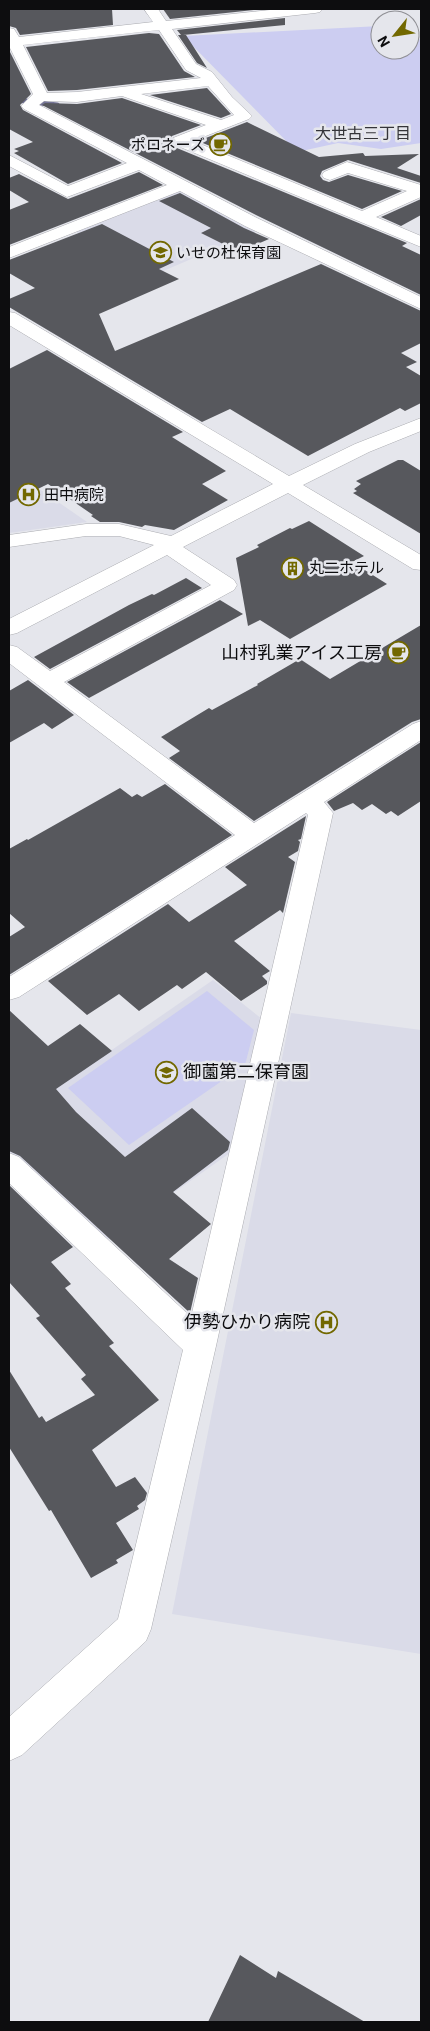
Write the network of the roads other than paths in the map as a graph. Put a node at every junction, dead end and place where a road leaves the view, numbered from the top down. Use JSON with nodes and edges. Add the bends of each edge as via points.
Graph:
{"nodes":[{"id":1,"x":151,"y":9,"type":"edge"},
{"id":2,"x":315,"y":9,"type":"edge"},
{"id":3,"x":266,"y":11,"type":"edge"},
{"id":4,"x":162,"y":25,"type":"junction"},
{"id":5,"x":11,"y":37,"type":"edge"},
{"id":6,"x":212,"y":82,"type":"junction"},
{"id":7,"x":121,"y":92,"type":"junction"},
{"id":8,"x":35,"y":100,"type":"junction"},
{"id":9,"x":222,"y":125,"type":"junction"},
{"id":10,"x":9,"y":160,"type":"edge"},
{"id":11,"x":140,"y":164,"type":"junction"},
{"id":12,"x":247,"y":170,"type":"junction"},
{"id":13,"x":330,"y":175,"type":"dead end"},
{"id":14,"x":228,"y":177,"type":"dead end"},
{"id":15,"x":210,"y":184,"type":"dead end"},
{"id":16,"x":186,"y":188,"type":"junction"},
{"id":17,"x":421,"y":191,"type":"edge"},
{"id":18,"x":362,"y":217,"type":"junction"},
{"id":19,"x":421,"y":242,"type":"edge"},
{"id":20,"x":9,"y":253,"type":"edge"},
{"id":21,"x":421,"y":304,"type":"edge"},
{"id":22,"x":9,"y":317,"type":"edge"},
{"id":23,"x":421,"y":424,"type":"edge"},
{"id":24,"x":287,"y":485,"type":"junction"},
{"id":25,"x":9,"y":541,"type":"edge"},
{"id":26,"x":170,"y":544,"type":"junction"},
{"id":27,"x":421,"y":564,"type":"edge"},
{"id":28,"x":9,"y":628,"type":"edge"},
{"id":29,"x":9,"y":652,"type":"edge"},
{"id":30,"x":49,"y":681,"type":"junction"},
{"id":31,"x":421,"y":730,"type":"edge"},
{"id":32,"x":308,"y":802,"type":"junction"},
{"id":33,"x":254,"y":836,"type":"junction"},
{"id":34,"x":9,"y":990,"type":"edge"},
{"id":35,"x":9,"y":1165,"type":"edge"},
{"id":36,"x":200,"y":1346,"type":"junction"},
{"id":37,"x":9,"y":1742,"type":"edge"}],
"edges":[{"from":1,"to":4,"type":"street"},
{"from":2,"to":3,"type":"street"},
{"from":3,"to":4,"type":"street"},
{"from":4,"to":5,"type":"street"},
{"from":4,"to":6,"type":"street","via":[[191,67],[207,75]]},
{"from":5,"to":8,"type":"street","via":[[37,84],[41,96]]},
{"from":6,"to":7,"type":"street"},
{"from":6,"to":9,"type":"street","via":[[244,116]]},
{"from":7,"to":8,"type":"street"},
{"from":7,"to":9,"type":"street"},
{"from":8,"to":11,"type":"street"},
{"from":9,"to":12,"type":"street","via":[[179,141]]},
{"from":10,"to":11,"type":"street","via":[[67,192]]},
{"from":11,"to":16,"type":"street"},
{"from":12,"to":14,"type":"street"},
{"from":12,"to":18,"type":"street"},
{"from":13,"to":17,"type":"street","via":[[347,167]]},
{"from":15,"to":16,"type":"street"},
{"from":16,"to":20,"type":"street"},
{"from":16,"to":21,"type":"street"},
{"from":17,"to":18,"type":"street"},
{"from":18,"to":19,"type":"street"},
{"from":22,"to":24,"type":"street"},
{"from":23,"to":24,"type":"street","via":[[362,448]]},
{"from":24,"to":26,"type":"street"},
{"from":24,"to":27,"type":"street"},
{"from":25,"to":26,"type":"street","via":[[86,530],[119,530]]},
{"from":26,"to":28,"type":"street"},
{"from":26,"to":30,"type":"street","via":[[226,585]]},
{"from":29,"to":30,"type":"street"},
{"from":30,"to":33,"type":"street"},
{"from":31,"to":32,"type":"street"},
{"from":32,"to":33,"type":"street"},
{"from":32,"to":36,"type":"street","via":[[321,813]]},
{"from":33,"to":34,"type":"street"},
{"from":35,"to":36,"type":"street"},
{"from":36,"to":37,"type":"street","via":[[134,1629]]}]}
